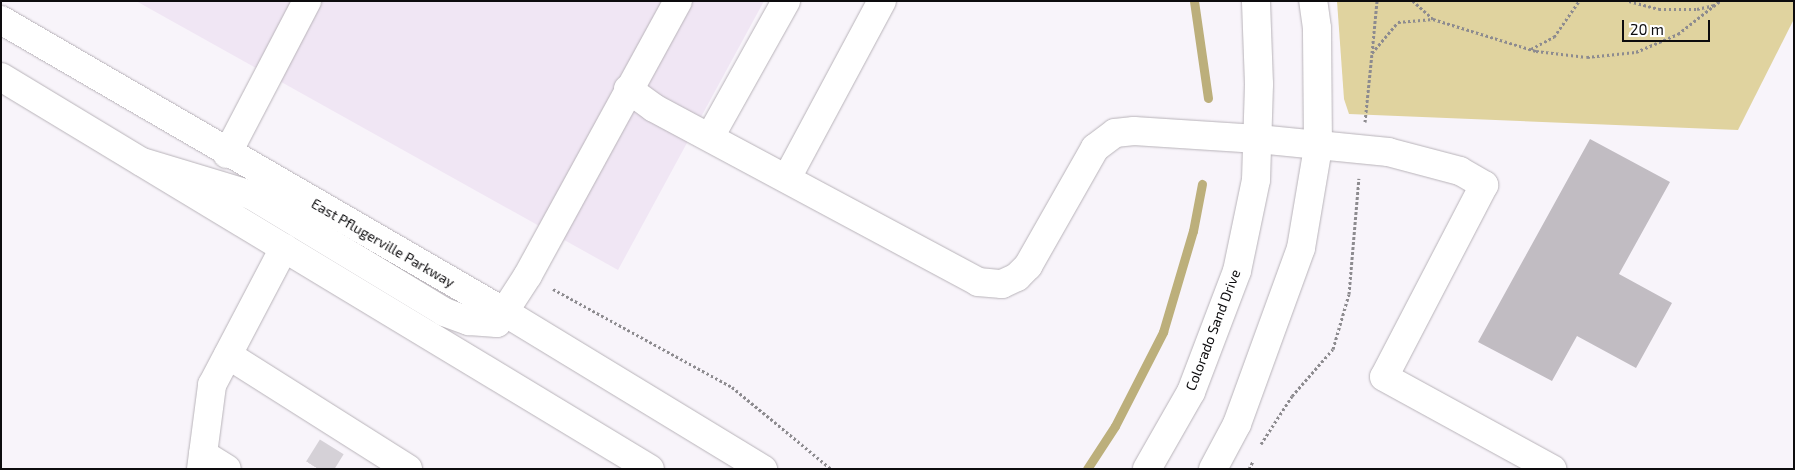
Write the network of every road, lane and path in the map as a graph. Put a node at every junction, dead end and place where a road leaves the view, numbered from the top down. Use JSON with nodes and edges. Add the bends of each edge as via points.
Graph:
{"nodes":[{"id":1,"x":307,"y":1,"type":"edge"},
{"id":2,"x":678,"y":1,"type":"edge"},
{"id":3,"x":786,"y":1,"type":"edge"},
{"id":4,"x":882,"y":1,"type":"edge"},
{"id":5,"x":1256,"y":1,"type":"edge"},
{"id":6,"x":1313,"y":1,"type":"edge"},
{"id":7,"x":1377,"y":1,"type":"edge"},
{"id":8,"x":1413,"y":1,"type":"edge"},
{"id":9,"x":1579,"y":1,"type":"edge"},
{"id":10,"x":1629,"y":1,"type":"edge"},
{"id":11,"x":1719,"y":3,"type":"edge"},
{"id":12,"x":1434,"y":19,"type":"junction"},
{"id":13,"x":1,"y":20,"type":"edge"},
{"id":14,"x":1531,"y":49,"type":"junction"},
{"id":15,"x":1372,"y":53,"type":"junction"},
{"id":16,"x":1,"y":77,"type":"edge"},
{"id":17,"x":628,"y":89,"type":"junction"},
{"id":18,"x":710,"y":137,"type":"junction"},
{"id":19,"x":1258,"y":138,"type":"junction"},
{"id":20,"x":1318,"y":147,"type":"junction"},
{"id":21,"x":1361,"y":150,"type":"junction"},
{"id":22,"x":227,"y":154,"type":"junction"},
{"id":23,"x":142,"y":162,"type":"junction"},
{"id":24,"x":787,"y":178,"type":"junction"},
{"id":25,"x":284,"y":248,"type":"junction"},
{"id":26,"x":549,"y":286,"type":"dead end"},
{"id":27,"x":506,"y":313,"type":"junction"},
{"id":28,"x":228,"y":355,"type":"junction"},
{"id":29,"x":374,"y":459,"type":"edge"},
{"id":30,"x":202,"y":461,"type":"edge"},
{"id":31,"x":227,"y":469,"type":"edge"},
{"id":32,"x":408,"y":469,"type":"edge"},
{"id":33,"x":650,"y":469,"type":"edge"},
{"id":34,"x":763,"y":469,"type":"edge"},
{"id":35,"x":831,"y":469,"type":"edge"},
{"id":36,"x":1147,"y":469,"type":"edge"},
{"id":37,"x":1213,"y":469,"type":"edge"},
{"id":38,"x":1249,"y":469,"type":"edge"},
{"id":39,"x":1552,"y":469,"type":"edge"}],
"edges":[{"from":1,"to":22,"type":"street"},
{"from":2,"to":17,"type":"street"},
{"from":3,"to":18,"type":"street"},
{"from":4,"to":24,"type":"street"},
{"from":5,"to":19,"type":"street","name":"Colorado Sand Drive"},
{"from":6,"to":20,"type":"street","via":[[1318,28]]},
{"from":7,"to":15,"type":"path"},
{"from":8,"to":12,"type":"path"},
{"from":9,"to":14,"type":"path","via":[[1554,37]]},
{"from":10,"to":11,"type":"path","via":[[1659,9],[1697,9]]},
{"from":11,"to":14,"type":"path","via":[[1678,34],[1636,52],[1587,57]]},
{"from":12,"to":14,"type":"path"},
{"from":12,"to":15,"type":"path","via":[[1398,22]]},
{"from":13,"to":22,"type":"street","name":"East Pflugerville Parkway"},
{"from":15,"to":21,"type":"path"},
{"from":16,"to":23,"type":"street"},
{"from":17,"to":18,"type":"street","via":[[654,108]]},
{"from":17,"to":27,"type":"street"},
{"from":18,"to":24,"type":"street"},
{"from":19,"to":20,"type":"street"},
{"from":19,"to":24,"type":"street","via":[[1134,131],[1115,133],[1095,148],[1028,266],[1017,277],[1002,284],[978,282]]},
{"from":19,"to":36,"type":"street","name":"Colorado Sand Drive","via":[[1256,180],[1237,271],[1190,392]]},
{"from":20,"to":21,"type":"street"},
{"from":20,"to":37,"type":"street","via":[[1301,248],[1284,302],[1236,424]]},
{"from":21,"to":38,"type":"path","via":[[1349,294],[1333,349],[1292,396]]},
{"from":21,"to":39,"type":"street","via":[[1388,152],[1460,171],[1484,185],[1384,377]]},
{"from":22,"to":27,"type":"street","name":"East Pflugerville Parkway"},
{"from":23,"to":25,"type":"street"},
{"from":23,"to":27,"type":"street","via":[[251,196],[444,312],[469,321],[497,323]]},
{"from":25,"to":28,"type":"street"},
{"from":25,"to":33,"type":"street"},
{"from":26,"to":35,"type":"path","via":[[732,387]]},
{"from":27,"to":34,"type":"street","name":"East Pflugerville Parkway"},
{"from":28,"to":29,"type":"street","via":[[338,438]]},
{"from":28,"to":30,"type":"street","via":[[212,385]]},
{"from":29,"to":32,"type":"street"},
{"from":30,"to":31,"type":"street"}]}
